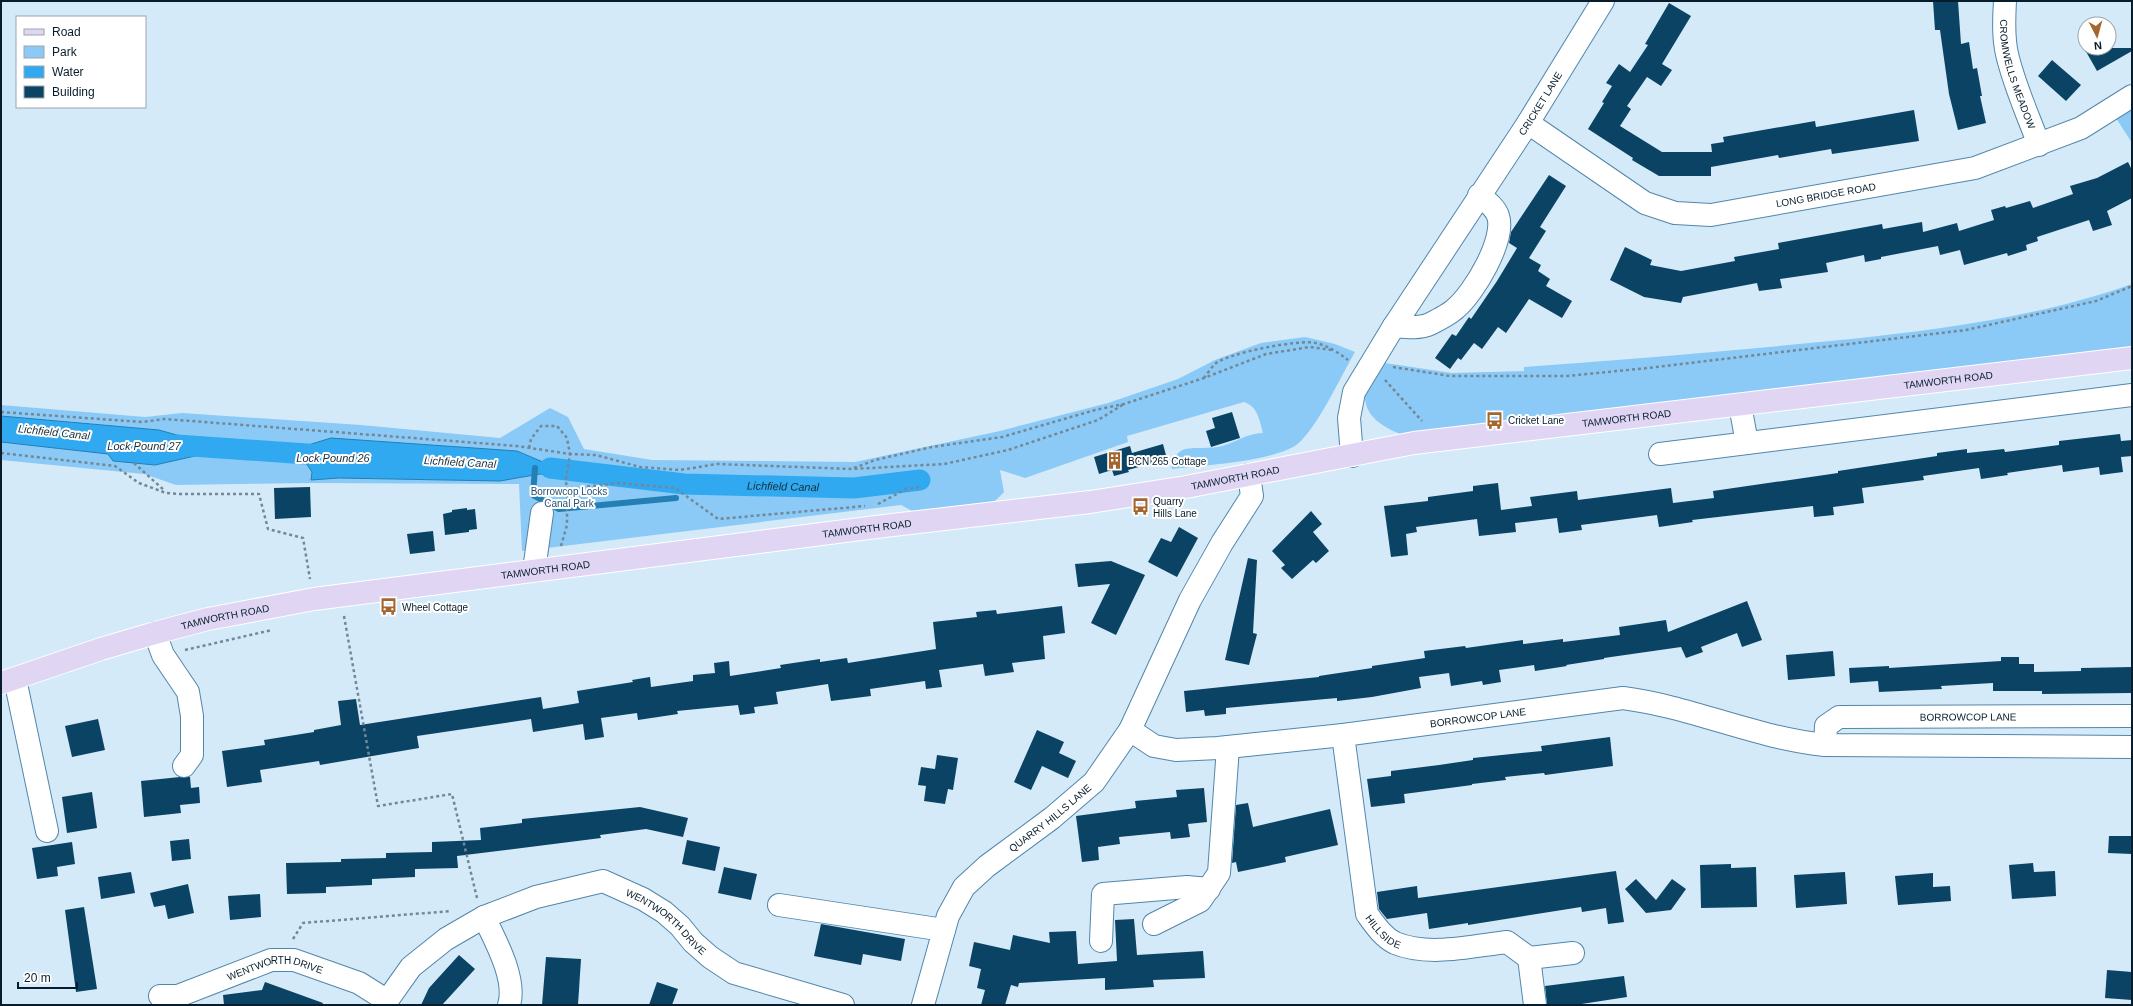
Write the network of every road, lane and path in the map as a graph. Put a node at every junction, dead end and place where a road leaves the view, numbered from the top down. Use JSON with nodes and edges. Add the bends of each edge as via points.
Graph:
{"nodes":[{"id":1,"x":1603,"y":1,"type":"edge"},
{"id":2,"x":2005,"y":1,"type":"edge"},
{"id":3,"x":2132,"y":96,"type":"edge"},
{"id":4,"x":1528,"y":123,"type":"junction"},
{"id":5,"x":2039,"y":145,"type":"junction"},
{"id":6,"x":1479,"y":195,"type":"junction"},
{"id":7,"x":2132,"y":286,"type":"edge"},
{"id":8,"x":1394,"y":326,"type":"junction"},
{"id":9,"x":2132,"y":358,"type":"edge"},
{"id":10,"x":1371,"y":364,"type":"junction"},
{"id":11,"x":1204,"y":378,"type":"junction"},
{"id":12,"x":2132,"y":395,"type":"edge"},
{"id":13,"x":1124,"y":404,"type":"junction"},
{"id":14,"x":1740,"y":405,"type":"junction"},
{"id":15,"x":1,"y":412,"type":"edge"},
{"id":16,"x":1440,"y":440,"type":"junction"},
{"id":17,"x":1747,"y":443,"type":"junction"},
{"id":18,"x":529,"y":448,"type":"junction"},
{"id":19,"x":1,"y":453,"type":"edge"},
{"id":20,"x":570,"y":454,"type":"junction"},
{"id":21,"x":1660,"y":454,"type":"dead end"},
{"id":22,"x":1352,"y":456,"type":"junction"},
{"id":23,"x":134,"y":463,"type":"dead end"},
{"id":24,"x":852,"y":469,"type":"junction"},
{"id":25,"x":1249,"y":475,"type":"junction"},
{"id":26,"x":920,"y":487,"type":"dead end"},
{"id":27,"x":166,"y":492,"type":"junction"},
{"id":28,"x":567,"y":499,"type":"junction"},
{"id":29,"x":556,"y":522,"type":"junction"},
{"id":30,"x":544,"y":569,"type":"junction"},
{"id":31,"x":314,"y":599,"type":"junction"},
{"id":32,"x":343,"y":614,"type":"dead end"},
{"id":33,"x":155,"y":633,"type":"junction"},
{"id":34,"x":8,"y":681,"type":"edge"},
{"id":35,"x":2132,"y":716,"type":"edge"},
{"id":36,"x":1130,"y":730,"type":"junction"},
{"id":37,"x":1343,"y":735,"type":"junction"},
{"id":38,"x":1825,"y":745,"type":"junction"},
{"id":39,"x":1228,"y":747,"type":"junction"},
{"id":40,"x":2132,"y":747,"type":"edge"},
{"id":41,"x":184,"y":766,"type":"dead end"},
{"id":42,"x":47,"y":831,"type":"dead end"},
{"id":43,"x":1209,"y":889,"type":"junction"},
{"id":44,"x":779,"y":905,"type":"dead end"},
{"id":45,"x":481,"y":909,"type":"junction"},
{"id":46,"x":456,"y":910,"type":"dead end"},
{"id":47,"x":1154,"y":924,"type":"dead end"},
{"id":48,"x":944,"y":930,"type":"junction"},
{"id":49,"x":1101,"y":941,"type":"dead end"},
{"id":50,"x":1573,"y":953,"type":"dead end"},
{"id":51,"x":1529,"y":958,"type":"junction"},
{"id":52,"x":271,"y":960,"type":"junction"},
{"id":53,"x":160,"y":996,"type":"dead end"},
{"id":54,"x":385,"y":1002,"type":"edge"},
{"id":55,"x":816,"y":1002,"type":"edge"},
{"id":56,"x":509,"y":1005,"type":"edge"},
{"id":57,"x":843,"y":1005,"type":"edge"},
{"id":58,"x":922,"y":1005,"type":"edge"},
{"id":59,"x":1535,"y":1005,"type":"edge"}],
"edges":[{"from":1,"to":4,"type":"street","name":"CRICKET LANE"},
{"from":2,"to":5,"type":"street","name":"CROMWELLS MEADOW","via":[[2006,53]]},
{"from":3,"to":5,"type":"street","name":"LONG BRIDGE ROAD","via":[[2081,128]]},
{"from":4,"to":5,"type":"street","name":"LONG BRIDGE ROAD","via":[[1646,203],[1675,213],[1735,212],[1975,168]]},
{"from":4,"to":6,"type":"street","name":"CRICKET LANE"},
{"from":6,"to":8,"type":"street","name":"CRICKET LANE"},
{"from":6,"to":8,"type":"street","via":[[1489,203],[1498,216],[1499,229],[1489,261],[1476,284],[1456,308],[1429,324]]},
{"from":7,"to":10,"type":"path","via":[[2096,301],[1966,330],[1618,371],[1567,376],[1450,376]]},
{"from":8,"to":10,"type":"street","name":"CRICKET LANE"},
{"from":9,"to":14,"type":"main road","name":"TAMWORTH ROAD"},
{"from":10,"to":16,"type":"path"},
{"from":10,"to":22,"type":"street","name":"CRICKET LANE","via":[[1354,392],[1350,406]]},
{"from":11,"to":11,"type":"path","via":[[1266,354],[1310,347],[1336,351],[1304,341],[1262,348],[1216,363]]},
{"from":11,"to":13,"type":"path"},
{"from":12,"to":17,"type":"street"},
{"from":13,"to":24,"type":"path","via":[[1002,437],[932,447],[882,458]]},
{"from":13,"to":24,"type":"path","via":[[1098,420],[1008,450],[944,464]]},
{"from":14,"to":16,"type":"main road","name":"TAMWORTH ROAD"},
{"from":14,"to":17,"type":"street"},
{"from":15,"to":18,"type":"path","via":[[142,422],[165,419]]},
{"from":16,"to":22,"type":"main road","name":"TAMWORTH ROAD"},
{"from":17,"to":21,"type":"street"},
{"from":18,"to":20,"type":"path"},
{"from":18,"to":20,"type":"path","via":[[531,439],[541,426],[557,426],[567,438]]},
{"from":19,"to":27,"type":"path","via":[[115,466],[139,483]]},
{"from":20,"to":24,"type":"path","via":[[596,455],[640,467],[680,470],[717,464]]},
{"from":20,"to":28,"type":"path","via":[[566,479]]},
{"from":22,"to":25,"type":"main road","name":"TAMWORTH ROAD"},
{"from":23,"to":27,"type":"path"},
{"from":25,"to":30,"type":"main road","name":"TAMWORTH ROAD","via":[[1186,488],[1090,502]]},
{"from":25,"to":36,"type":"street","name":"QUARRY HILLS LANE","via":[[1252,496],[1190,600]]},
{"from":26,"to":28,"type":"path","via":[[906,489],[878,504],[718,519],[675,488],[619,482],[583,487]]},
{"from":27,"to":31,"type":"path","via":[[259,494],[268,529],[303,538]]},
{"from":28,"to":29,"type":"path"},
{"from":29,"to":30,"type":"street"},
{"from":29,"to":30,"type":"path"},
{"from":30,"to":31,"type":"main road","name":"TAMWORTH ROAD"},
{"from":31,"to":33,"type":"main road","name":"TAMWORTH ROAD","via":[[208,619]]},
{"from":32,"to":45,"type":"path","via":[[378,806],[452,794]]},
{"from":33,"to":34,"type":"main road","name":"TAMWORTH ROAD"},
{"from":33,"to":41,"type":"street","via":[[163,655],[188,692],[192,716],[192,755]]},
{"from":34,"to":42,"type":"street"},
{"from":35,"to":38,"type":"street","name":"BORROWCOP LANE","via":[[1839,717],[1826,726]]},
{"from":36,"to":39,"type":"street","name":"BORROWCOP LANE","via":[[1154,746],[1176,750]]},
{"from":36,"to":48,"type":"street","name":"QUARRY HILLS LANE","via":[[1094,782],[964,887],[948,916]]},
{"from":37,"to":38,"type":"street","name":"BORROWCOP LANE","via":[[1623,698],[1655,702],[1798,743]]},
{"from":37,"to":39,"type":"street","name":"BORROWCOP LANE"},
{"from":37,"to":51,"type":"street","name":"HILLSIDE","via":[[1367,914],[1383,934],[1395,942],[1424,950],[1507,942]]},
{"from":38,"to":40,"type":"street","name":"BORROWCOP LANE"},
{"from":39,"to":43,"type":"street","via":[[1219,873]]},
{"from":43,"to":47,"type":"street","via":[[1200,901]]},
{"from":43,"to":49,"type":"street","via":[[1187,887],[1103,894]]},
{"from":44,"to":48,"type":"street"},
{"from":45,"to":54,"type":"street","name":"WENTWORTH DRIVE","via":[[411,967]]},
{"from":45,"to":55,"type":"street","name":"WENTWORTH DRIVE","via":[[603,881],[644,899],[664,912],[710,958],[734,973]]},
{"from":45,"to":56,"type":"street","via":[[510,980]]},
{"from":46,"to":52,"type":"path","via":[[303,923],[291,942]]},
{"from":48,"to":58,"type":"street","name":"QUARRY HILLS LANE"},
{"from":50,"to":51,"type":"street"},
{"from":51,"to":59,"type":"street"},
{"from":52,"to":53,"type":"street","name":"WENTWORTH DRIVE","via":[[178,996]]},
{"from":52,"to":54,"type":"street","name":"WENTWORTH DRIVE","via":[[294,960],[330,971],[359,983]]},
{"from":55,"to":57,"type":"street","name":"WENTWORTH DRIVE"}]}
